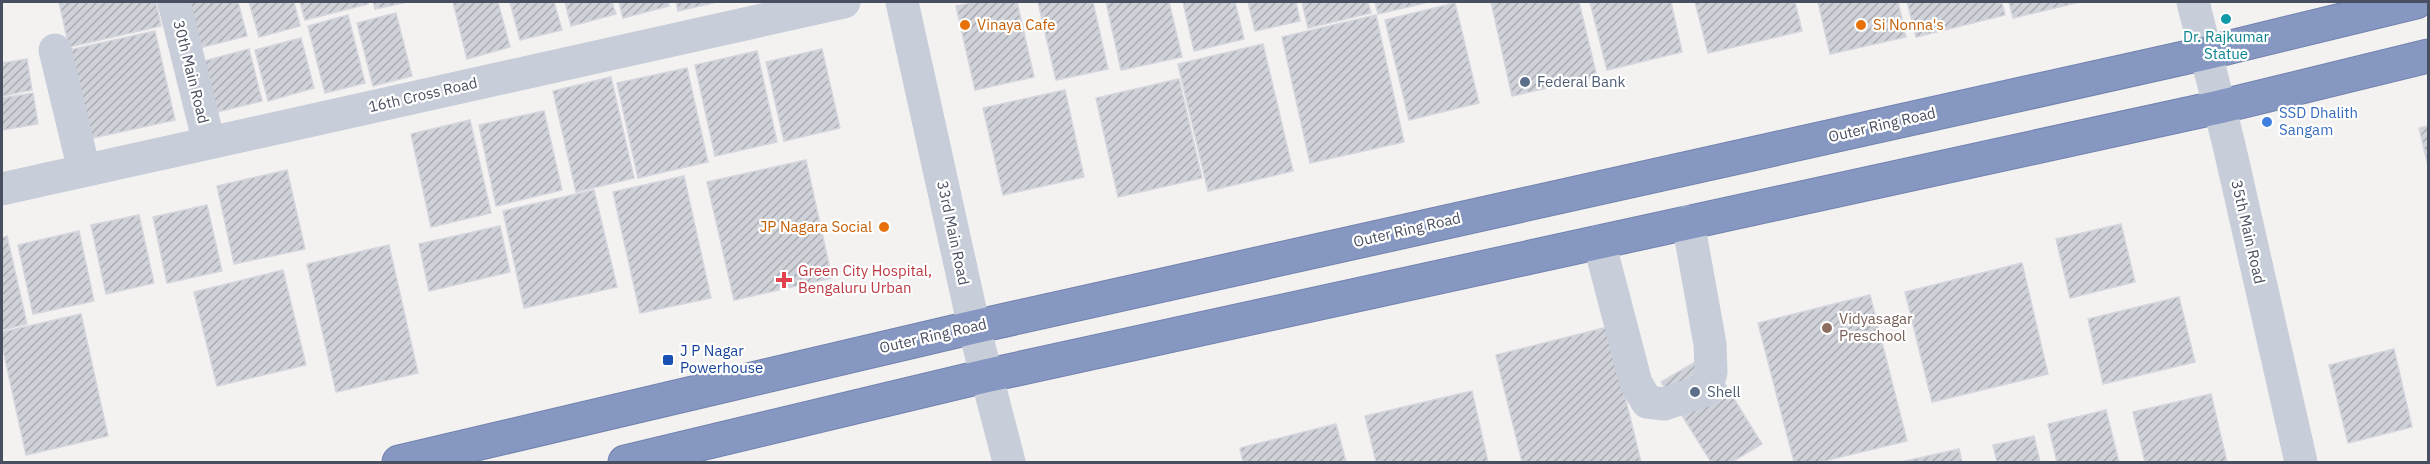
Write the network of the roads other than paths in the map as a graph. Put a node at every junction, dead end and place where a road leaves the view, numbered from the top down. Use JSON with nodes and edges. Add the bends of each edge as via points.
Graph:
{"nodes":[{"id":1,"x":174,"y":2,"type":"edge"},
{"id":2,"x":844,"y":2,"type":"edge"},
{"id":3,"x":902,"y":2,"type":"edge"},
{"id":4,"x":2193,"y":2,"type":"edge"},
{"id":5,"x":2416,"y":2,"type":"edge"},
{"id":6,"x":55,"y":50,"type":"dead end"},
{"id":7,"x":2206,"y":53,"type":"junction"},
{"id":8,"x":2428,"y":56,"type":"edge"},
{"id":9,"x":2219,"y":108,"type":"junction"},
{"id":10,"x":209,"y":143,"type":"junction"},
{"id":11,"x":84,"y":170,"type":"junction"},
{"id":12,"x":2,"y":189,"type":"edge"},
{"id":13,"x":1688,"y":222,"type":"junction"},
{"id":14,"x":1599,"y":242,"type":"junction"},
{"id":15,"x":974,"y":327,"type":"junction"},
{"id":16,"x":985,"y":375,"type":"junction"},
{"id":17,"x":399,"y":462,"type":"edge"},
{"id":18,"x":625,"y":462,"type":"edge"},
{"id":19,"x":1009,"y":462,"type":"edge"},
{"id":20,"x":2301,"y":462,"type":"edge"}],
"edges":[{"from":1,"to":10,"type":"street","name":"30th Main Road"},
{"from":2,"to":10,"type":"street","name":"16th Cross Road"},
{"from":3,"to":15,"type":"street","name":"33rd Main Road"},
{"from":4,"to":7,"type":"street","name":"35th Main Road"},
{"from":5,"to":7,"type":"highway","name":"Outer Ring Road"},
{"from":6,"to":11,"type":"street"},
{"from":7,"to":9,"type":"street","name":"35th Main Road"},
{"from":7,"to":15,"type":"highway","name":"Outer Ring Road"},
{"from":8,"to":9,"type":"highway"},
{"from":9,"to":13,"type":"highway"},
{"from":9,"to":20,"type":"street","name":"35th Main Road"},
{"from":10,"to":11,"type":"street","name":"16th Cross Road"},
{"from":11,"to":12,"type":"street","name":"16th Cross Road"},
{"from":13,"to":14,"type":"highway"},
{"from":13,"to":14,"type":"street","via":[[1710,344],[1711,372],[1706,390],[1664,404],[1647,402],[1635,383]]},
{"from":14,"to":16,"type":"highway"},
{"from":15,"to":16,"type":"street","name":"33rd Main Road"},
{"from":15,"to":17,"type":"highway","name":"Outer Ring Road"},
{"from":16,"to":18,"type":"highway"},
{"from":16,"to":19,"type":"street","name":"33rd Main Road"}]}
